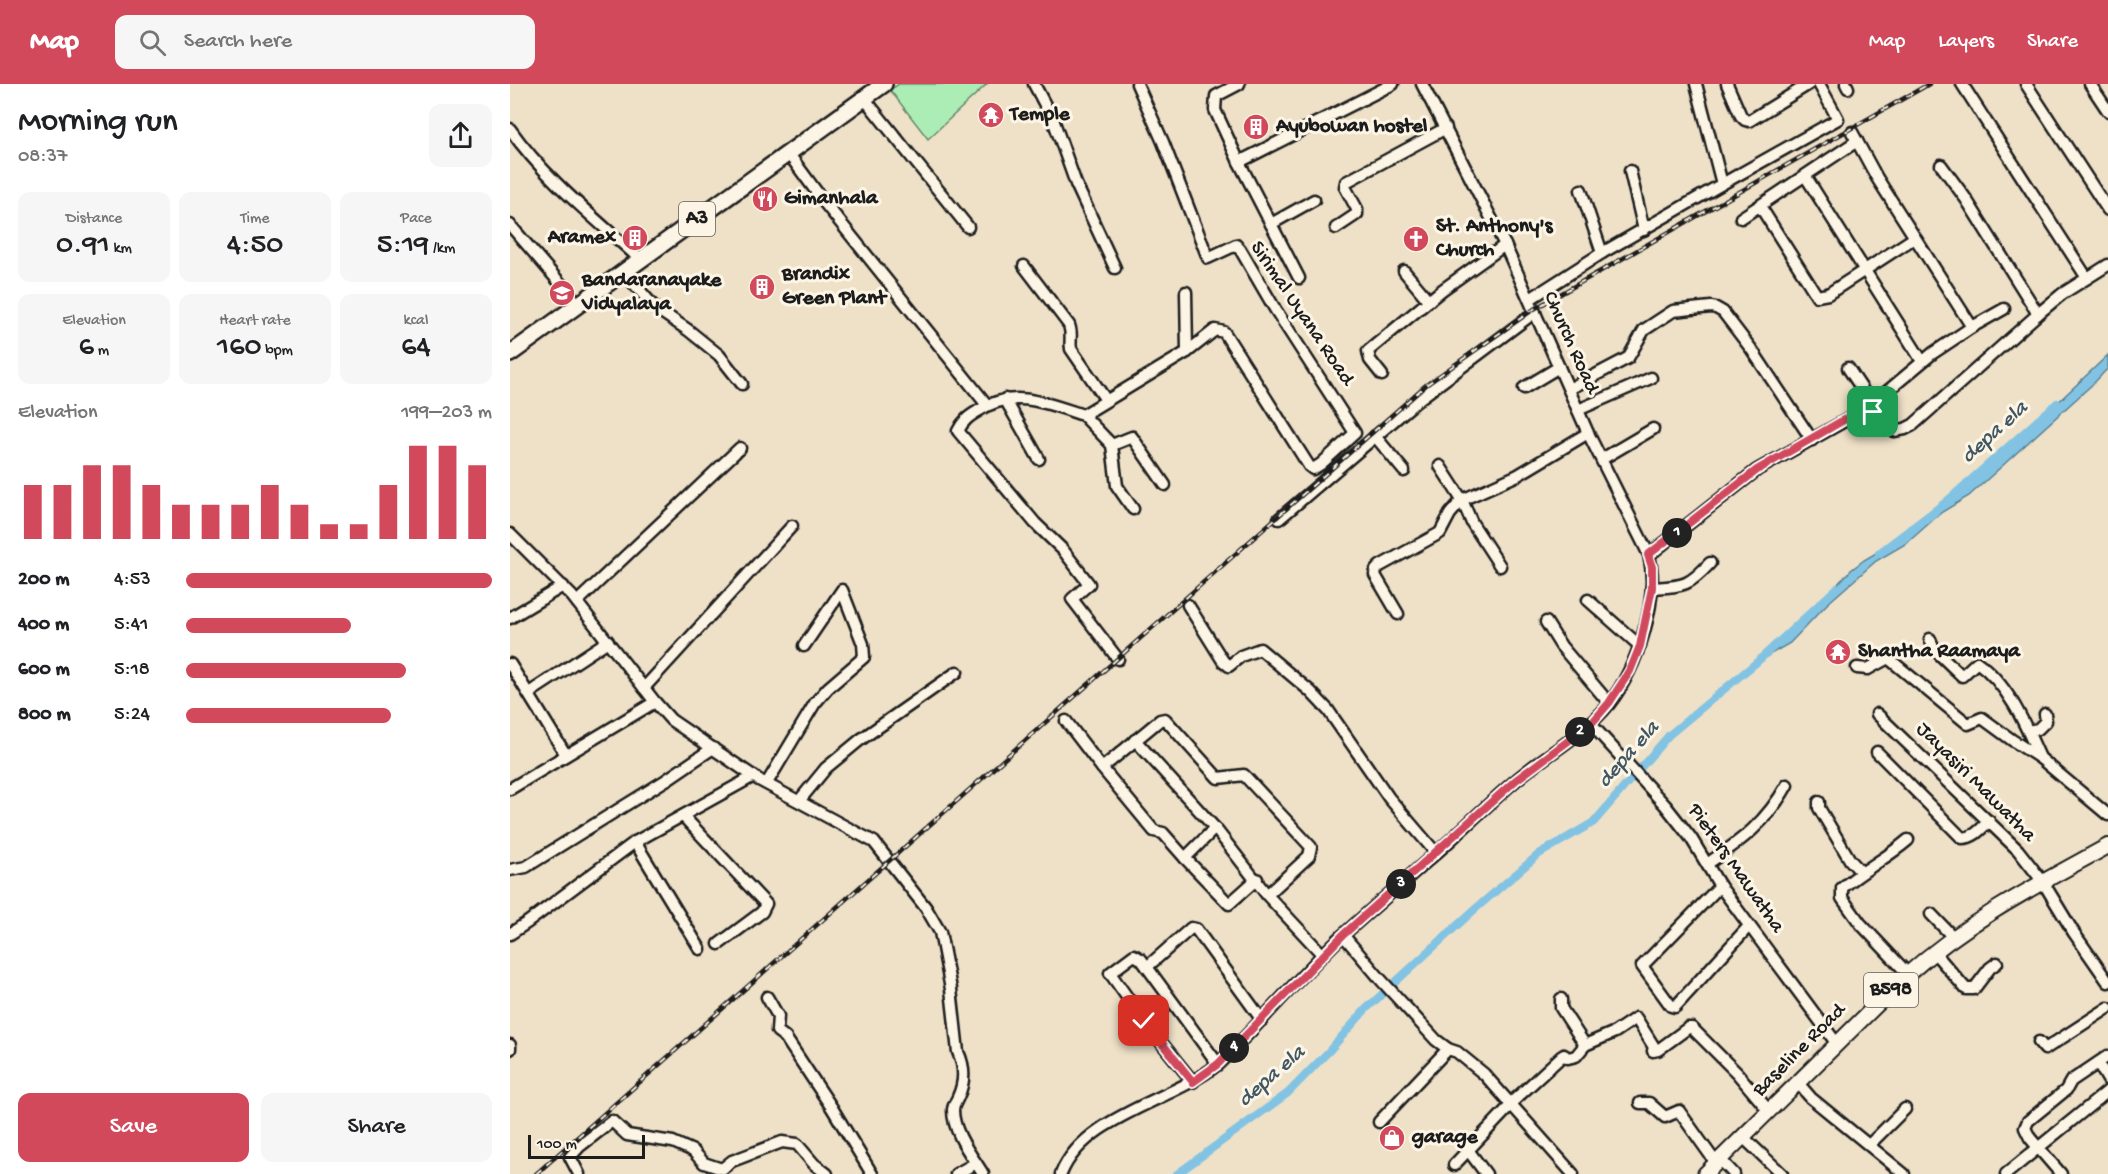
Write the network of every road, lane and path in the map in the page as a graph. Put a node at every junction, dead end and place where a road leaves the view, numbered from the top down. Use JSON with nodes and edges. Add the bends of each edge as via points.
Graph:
{"nodes":[{"id":1,"x":1034,"y":84,"type":"edge"},
{"id":2,"x":1137,"y":84,"type":"edge"},
{"id":3,"x":1239,"y":84,"type":"edge"},
{"id":4,"x":1393,"y":84,"type":"edge"},
{"id":5,"x":1422,"y":84,"type":"edge"},
{"id":6,"x":1696,"y":84,"type":"edge"},
{"id":7,"x":1727,"y":84,"type":"edge"},
{"id":8,"x":1809,"y":84,"type":"edge"},
{"id":9,"x":1819,"y":84,"type":"edge"},
{"id":10,"x":1962,"y":84,"type":"edge"},
{"id":11,"x":2026,"y":84,"type":"edge"},
{"id":12,"x":2090,"y":84,"type":"edge"},
{"id":13,"x":872,"y":88,"type":"edge"},
{"id":14,"x":2108,"y":111,"type":"edge"},
{"id":15,"x":1446,"y":128,"type":"junction"},
{"id":16,"x":510,"y":129,"type":"edge"},
{"id":17,"x":788,"y":153,"type":"junction"},
{"id":18,"x":1239,"y":162,"type":"junction"},
{"id":19,"x":1941,"y":165,"type":"dead end"},
{"id":20,"x":1630,"y":171,"type":"dead end"},
{"id":21,"x":1806,"y":177,"type":"junction"},
{"id":22,"x":1722,"y":184,"type":"junction"},
{"id":23,"x":1581,"y":190,"type":"dead end"},
{"id":24,"x":1314,"y":200,"type":"dead end"},
{"id":25,"x":1760,"y":206,"type":"junction"},
{"id":26,"x":2108,"y":210,"type":"edge"},
{"id":27,"x":1741,"y":218,"type":"dead end"},
{"id":28,"x":1271,"y":224,"type":"junction"},
{"id":29,"x":510,"y":225,"type":"edge"},
{"id":30,"x":968,"y":226,"type":"dead end"},
{"id":31,"x":1336,"y":228,"type":"dead end"},
{"id":32,"x":1644,"y":230,"type":"junction"},
{"id":33,"x":1914,"y":238,"type":"junction"},
{"id":34,"x":1505,"y":245,"type":"junction"},
{"id":35,"x":1602,"y":253,"type":"junction"},
{"id":36,"x":638,"y":256,"type":"junction"},
{"id":37,"x":2108,"y":265,"type":"edge"},
{"id":38,"x":1024,"y":266,"type":"dead end"},
{"id":39,"x":1115,"y":268,"type":"dead end"},
{"id":40,"x":1864,"y":269,"type":"junction"},
{"id":41,"x":1404,"y":271,"type":"dead end"},
{"id":42,"x":624,"y":272,"type":"junction"},
{"id":43,"x":1299,"y":278,"type":"dead end"},
{"id":44,"x":2087,"y":278,"type":"junction"},
{"id":45,"x":1185,"y":292,"type":"dead end"},
{"id":46,"x":573,"y":298,"type":"junction"},
{"id":47,"x":1530,"y":299,"type":"junction"},
{"id":48,"x":1429,"y":301,"type":"junction"},
{"id":49,"x":2004,"y":309,"type":"dead end"},
{"id":50,"x":1535,"y":312,"type":"junction"},
{"id":51,"x":2038,"y":314,"type":"junction"},
{"id":52,"x":1972,"y":327,"type":"junction"},
{"id":53,"x":510,"y":344,"type":"edge"},
{"id":54,"x":1187,"y":352,"type":"junction"},
{"id":55,"x":510,"y":354,"type":"edge"},
{"id":56,"x":1922,"y":361,"type":"junction"},
{"id":57,"x":1559,"y":367,"type":"junction"},
{"id":58,"x":1848,"y":368,"type":"dead end"},
{"id":59,"x":1382,"y":375,"type":"dead end"},
{"id":60,"x":1651,"y":378,"type":"dead end"},
{"id":61,"x":742,"y":384,"type":"dead end"},
{"id":62,"x":1524,"y":388,"type":"dead end"},
{"id":63,"x":1569,"y":389,"type":"junction"},
{"id":64,"x":1005,"y":399,"type":"junction"},
{"id":65,"x":1106,"y":400,"type":"junction"},
{"id":66,"x":987,"y":405,"type":"junction"},
{"id":67,"x":1869,"y":406,"type":"junction"},
{"id":68,"x":1578,"y":410,"type":"junction"},
{"id":69,"x":1083,"y":415,"type":"junction"},
{"id":70,"x":1653,"y":429,"type":"dead end"},
{"id":71,"x":1588,"y":433,"type":"junction"},
{"id":72,"x":1375,"y":436,"type":"junction"},
{"id":73,"x":1812,"y":440,"type":"junction"},
{"id":74,"x":1112,"y":445,"type":"junction"},
{"id":75,"x":740,"y":448,"type":"dead end"},
{"id":76,"x":1039,"y":459,"type":"dead end"},
{"id":77,"x":1602,"y":459,"type":"junction"},
{"id":78,"x":1440,"y":466,"type":"dead end"},
{"id":79,"x":1404,"y":471,"type":"dead end"},
{"id":80,"x":1165,"y":485,"type":"dead end"},
{"id":81,"x":1462,"y":500,"type":"junction"},
{"id":82,"x":1132,"y":509,"type":"dead end"},
{"id":83,"x":1279,"y":519,"type":"dead end"},
{"id":84,"x":792,"y":526,"type":"dead end"},
{"id":85,"x":510,"y":534,"type":"edge"},
{"id":86,"x":1648,"y":555,"type":"junction"},
{"id":87,"x":1710,"y":562,"type":"dead end"},
{"id":88,"x":1500,"y":566,"type":"dead end"},
{"id":89,"x":563,"y":586,"type":"junction"},
{"id":90,"x":1652,"y":588,"type":"junction"},
{"id":91,"x":1588,"y":600,"type":"dead end"},
{"id":92,"x":578,"y":602,"type":"junction"},
{"id":93,"x":1188,"y":605,"type":"dead end"},
{"id":94,"x":1398,"y":614,"type":"dead end"},
{"id":95,"x":510,"y":618,"type":"edge"},
{"id":96,"x":1546,"y":622,"type":"dead end"},
{"id":97,"x":1930,"y":639,"type":"dead end"},
{"id":98,"x":608,"y":641,"type":"junction"},
{"id":99,"x":804,"y":646,"type":"dead end"},
{"id":100,"x":1640,"y":646,"type":"junction"},
{"id":101,"x":1118,"y":659,"type":"dead end"},
{"id":102,"x":510,"y":664,"type":"edge"},
{"id":103,"x":1857,"y":668,"type":"dead end"},
{"id":104,"x":957,"y":672,"type":"dead end"},
{"id":105,"x":644,"y":688,"type":"junction"},
{"id":106,"x":529,"y":693,"type":"junction"},
{"id":107,"x":655,"y":702,"type":"junction"},
{"id":108,"x":1609,"y":703,"type":"junction"},
{"id":109,"x":1877,"y":714,"type":"dead end"},
{"id":110,"x":2045,"y":714,"type":"dead end"},
{"id":111,"x":1066,"y":721,"type":"dead end"},
{"id":112,"x":1591,"y":724,"type":"junction"},
{"id":113,"x":2028,"y":731,"type":"junction"},
{"id":114,"x":1135,"y":740,"type":"junction"},
{"id":115,"x":713,"y":748,"type":"junction"},
{"id":116,"x":1876,"y":752,"type":"dead end"},
{"id":117,"x":566,"y":755,"type":"junction"},
{"id":118,"x":2040,"y":758,"type":"junction"},
{"id":119,"x":1102,"y":768,"type":"junction"},
{"id":120,"x":754,"y":776,"type":"junction"},
{"id":121,"x":767,"y":783,"type":"junction"},
{"id":122,"x":1787,"y":785,"type":"dead end"},
{"id":123,"x":510,"y":789,"type":"edge"},
{"id":124,"x":799,"y":801,"type":"junction"},
{"id":125,"x":1819,"y":802,"type":"dead end"},
{"id":126,"x":2108,"y":815,"type":"edge"},
{"id":127,"x":683,"y":816,"type":"junction"},
{"id":128,"x":1989,"y":821,"type":"junction"},
{"id":129,"x":1215,"y":828,"type":"junction"},
{"id":130,"x":1908,"y":840,"type":"dead end"},
{"id":131,"x":635,"y":842,"type":"junction"},
{"id":132,"x":2108,"y":846,"type":"edge"},
{"id":133,"x":1436,"y":853,"type":"junction"},
{"id":134,"x":1185,"y":858,"type":"junction"},
{"id":135,"x":1707,"y":864,"type":"junction"},
{"id":136,"x":510,"y":870,"type":"edge"},
{"id":137,"x":1861,"y":872,"type":"junction"},
{"id":138,"x":1257,"y":879,"type":"junction"},
{"id":139,"x":2043,"y":882,"type":"junction"},
{"id":140,"x":1720,"y":886,"type":"junction"},
{"id":141,"x":1267,"y":895,"type":"junction"},
{"id":142,"x":1931,"y":914,"type":"dead end"},
{"id":143,"x":1749,"y":926,"type":"junction"},
{"id":144,"x":510,"y":934,"type":"edge"},
{"id":145,"x":1343,"y":935,"type":"junction"},
{"id":146,"x":1953,"y":937,"type":"junction"},
{"id":147,"x":719,"y":944,"type":"dead end"},
{"id":148,"x":700,"y":949,"type":"dead end"},
{"id":149,"x":1934,"y":952,"type":"junction"},
{"id":150,"x":1323,"y":955,"type":"junction"},
{"id":151,"x":1997,"y":963,"type":"dead end"},
{"id":152,"x":1147,"y":967,"type":"junction"},
{"id":153,"x":1908,"y":974,"type":"junction"},
{"id":154,"x":2108,"y":982,"type":"edge"},
{"id":155,"x":767,"y":997,"type":"dead end"},
{"id":156,"x":1561,"y":999,"type":"dead end"},
{"id":157,"x":2108,"y":1008,"type":"edge"},
{"id":158,"x":1262,"y":1020,"type":"junction"},
{"id":159,"x":2039,"y":1042,"type":"dead end"},
{"id":160,"x":1837,"y":1044,"type":"junction"},
{"id":161,"x":1585,"y":1045,"type":"junction"},
{"id":162,"x":1448,"y":1049,"type":"junction"},
{"id":163,"x":2108,"y":1056,"type":"edge"},
{"id":164,"x":2098,"y":1063,"type":"junction"},
{"id":165,"x":1218,"y":1064,"type":"junction"},
{"id":166,"x":2108,"y":1080,"type":"edge"},
{"id":167,"x":1193,"y":1082,"type":"junction"},
{"id":168,"x":1798,"y":1083,"type":"junction"},
{"id":169,"x":2108,"y":1091,"type":"edge"},
{"id":170,"x":1640,"y":1103,"type":"dead end"},
{"id":171,"x":1510,"y":1105,"type":"junction"},
{"id":172,"x":1905,"y":1109,"type":"dead end"},
{"id":173,"x":1769,"y":1111,"type":"junction"},
{"id":174,"x":1379,"y":1122,"type":"dead end"},
{"id":175,"x":1743,"y":1137,"type":"junction"},
{"id":176,"x":1869,"y":1145,"type":"junction"},
{"id":177,"x":2038,"y":1147,"type":"junction"},
{"id":178,"x":1468,"y":1150,"type":"junction"},
{"id":179,"x":1718,"y":1161,"type":"junction"},
{"id":180,"x":976,"y":1163,"type":"junction"},
{"id":181,"x":1454,"y":1165,"type":"dead end"},
{"id":182,"x":579,"y":1174,"type":"edge"},
{"id":183,"x":827,"y":1174,"type":"edge"},
{"id":184,"x":872,"y":1174,"type":"edge"},
{"id":185,"x":956,"y":1174,"type":"edge"},
{"id":186,"x":983,"y":1174,"type":"edge"},
{"id":187,"x":1061,"y":1174,"type":"edge"},
{"id":188,"x":1486,"y":1174,"type":"edge"},
{"id":189,"x":1573,"y":1174,"type":"edge"},
{"id":190,"x":1705,"y":1174,"type":"edge"},
{"id":191,"x":1734,"y":1174,"type":"edge"},
{"id":192,"x":1782,"y":1174,"type":"edge"},
{"id":193,"x":1904,"y":1174,"type":"edge"},
{"id":194,"x":2006,"y":1174,"type":"edge"},
{"id":195,"x":2061,"y":1174,"type":"edge"}],
"edges":[{"from":1,"to":39,"type":"street"},
{"from":2,"to":54,"type":"street","name":"Sirimal Uyana Road","via":[[1208,258],[1236,245],[1240,249],[1354,433],[1313,469],[1224,332],[1215,330]]},
{"from":3,"to":18,"type":"street","via":[[1216,96],[1214,106]]},
{"from":4,"to":18,"type":"street"},
{"from":5,"to":15,"type":"street","name":"Church Road"},
{"from":6,"to":22,"type":"street"},
{"from":7,"to":8,"type":"street","via":[[1741,116],[1749,121]]},
{"from":9,"to":22,"type":"street","via":[[1838,119]]},
{"from":10,"to":44,"type":"street"},
{"from":11,"to":26,"type":"street"},
{"from":12,"to":14,"type":"street"},
{"from":13,"to":17,"type":"highway","number":"A3"},
{"from":13,"to":30,"type":"street"},
{"from":13,"to":36,"type":"highway","number":"A3"},
{"from":15,"to":31,"type":"street","via":[[1346,182],[1357,214]]},
{"from":15,"to":34,"type":"street","name":"Church Road"},
{"from":16,"to":36,"type":"street","via":[[572,197]]},
{"from":17,"to":36,"type":"highway","number":"A3"},
{"from":17,"to":66,"type":"street"},
{"from":18,"to":28,"type":"street"},
{"from":19,"to":51,"type":"street"},
{"from":20,"to":32,"type":"street"},
{"from":21,"to":25,"type":"street"},
{"from":21,"to":33,"type":"street","via":[[1855,136]]},
{"from":21,"to":40,"type":"street"},
{"from":22,"to":32,"type":"street"},
{"from":23,"to":35,"type":"street"},
{"from":24,"to":28,"type":"street"},
{"from":25,"to":27,"type":"street"},
{"from":25,"to":40,"type":"street","via":[[1817,296],[1828,294]]},
{"from":28,"to":43,"type":"street"},
{"from":29,"to":46,"type":"street"},
{"from":32,"to":35,"type":"street"},
{"from":33,"to":40,"type":"street"},
{"from":33,"to":52,"type":"street"},
{"from":34,"to":47,"type":"street","name":"Church Road"},
{"from":34,"to":48,"type":"street"},
{"from":35,"to":47,"type":"street"},
{"from":36,"to":42,"type":"highway","number":"A3"},
{"from":36,"to":46,"type":"highway","number":"A3"},
{"from":37,"to":44,"type":"street"},
{"from":38,"to":65,"type":"street","via":[[1069,325],[1071,349]]},
{"from":40,"to":56,"type":"street"},
{"from":41,"to":48,"type":"street"},
{"from":42,"to":55,"type":"highway","number":"A3"},
{"from":42,"to":61,"type":"street","via":[[654,307],[719,355]]},
{"from":44,"to":51,"type":"street"},
{"from":45,"to":54,"type":"street"},
{"from":46,"to":53,"type":"highway","number":"A3"},
{"from":47,"to":50,"type":"street","name":"Church Road"},
{"from":48,"to":59,"type":"street","via":[[1368,351]]},
{"from":49,"to":52,"type":"street"},
{"from":50,"to":57,"type":"street","name":"Church Road"},
{"from":50,"to":72,"type":"street"},
{"from":51,"to":67,"type":"street","via":[[1924,417],[1905,429],[1894,431]]},
{"from":52,"to":56,"type":"street"},
{"from":54,"to":65,"type":"street"},
{"from":56,"to":67,"type":"street"},
{"from":57,"to":62,"type":"street"},
{"from":57,"to":63,"type":"street","name":"Church Road"},
{"from":58,"to":67,"type":"street"},
{"from":60,"to":68,"type":"street"},
{"from":63,"to":68,"type":"street","name":"Church Road"},
{"from":63,"to":73,"type":"street","via":[[1628,358],[1644,330],[1673,311],[1716,308],[1752,350]]},
{"from":64,"to":66,"type":"street"},
{"from":64,"to":69,"type":"street","via":[[1047,403]]},
{"from":64,"to":76,"type":"street"},
{"from":65,"to":69,"type":"street"},
{"from":66,"to":101,"type":"street","via":[[963,421],[958,431],[1080,571],[1089,584],[1071,599]]},
{"from":67,"to":73,"type":"street"},
{"from":68,"to":71,"type":"street","name":"Church Road"},
{"from":69,"to":74,"type":"street"},
{"from":70,"to":77,"type":"street"},
{"from":71,"to":77,"type":"street","name":"Church Road"},
{"from":71,"to":81,"type":"street","via":[[1518,475]]},
{"from":72,"to":79,"type":"street"},
{"from":72,"to":83,"type":"street"},
{"from":73,"to":86,"type":"street","via":[[1757,470]]},
{"from":74,"to":80,"type":"street","via":[[1132,437]]},
{"from":74,"to":82,"type":"street","via":[[1117,486]]},
{"from":75,"to":92,"type":"street"},
{"from":77,"to":86,"type":"street","name":"Church Road"},
{"from":78,"to":81,"type":"street"},
{"from":81,"to":88,"type":"street"},
{"from":81,"to":94,"type":"street","via":[[1440,533],[1376,570]]},
{"from":84,"to":105,"type":"street"},
{"from":85,"to":89,"type":"street"},
{"from":86,"to":90,"type":"street","name":"Church Road"},
{"from":87,"to":90,"type":"street","via":[[1684,585]]},
{"from":89,"to":92,"type":"street"},
{"from":89,"to":95,"type":"street"},
{"from":90,"to":100,"type":"street","name":"Church Road"},
{"from":91,"to":100,"type":"street"},
{"from":92,"to":98,"type":"street"},
{"from":93,"to":133,"type":"street","via":[[1229,666],[1260,649],[1310,691],[1328,710],[1389,798]]},
{"from":96,"to":108,"type":"street"},
{"from":97,"to":113,"type":"street","via":[[1934,649],[1962,675],[1977,662],[1987,669],[2000,683]]},
{"from":98,"to":105,"type":"street"},
{"from":98,"to":106,"type":"street"},
{"from":99,"to":121,"type":"street","via":[[842,590],[863,644],[864,657],[816,703]]},
{"from":100,"to":108,"type":"street","name":"Church Road","via":[[1630,671]]},
{"from":102,"to":106,"type":"street"},
{"from":103,"to":118,"type":"street","via":[[1868,669],[1888,658],[1968,724],[1982,717]]},
{"from":104,"to":124,"type":"street","via":[[860,740],[826,768]]},
{"from":105,"to":107,"type":"street"},
{"from":106,"to":117,"type":"street"},
{"from":107,"to":115,"type":"street","via":[[671,720]]},
{"from":107,"to":117,"type":"street"},
{"from":108,"to":112,"type":"street","name":"Church Road"},
{"from":109,"to":128,"type":"street","name":"Jayasiri Mawatha"},
{"from":110,"to":113,"type":"street","via":[[2046,722]]},
{"from":111,"to":119,"type":"street"},
{"from":112,"to":133,"type":"street","name":"Church Road","via":[[1516,780]]},
{"from":112,"to":135,"type":"street","name":"Pieters Mawatha","via":[[1685,830]]},
{"from":113,"to":118,"type":"street"},
{"from":114,"to":119,"type":"street"},
{"from":114,"to":129,"type":"street"},
{"from":114,"to":141,"type":"street","via":[[1165,719],[1218,778],[1244,775],[1311,847],[1309,856]]},
{"from":115,"to":120,"type":"street"},
{"from":115,"to":136,"type":"street","via":[[526,867]]},
{"from":116,"to":128,"type":"street","via":[[1962,838],[1969,838]]},
{"from":117,"to":123,"type":"street"},
{"from":118,"to":126,"type":"street"},
{"from":119,"to":134,"type":"street","via":[[1154,831],[1163,833]]},
{"from":120,"to":121,"type":"street"},
{"from":120,"to":127,"type":"street"},
{"from":121,"to":124,"type":"street"},
{"from":122,"to":135,"type":"street","via":[[1775,806],[1752,831]]},
{"from":124,"to":180,"type":"street","via":[[874,842],[940,932],[964,1082],[953,1108],[963,1141]]},
{"from":125,"to":137,"type":"street","via":[[1850,860]]},
{"from":127,"to":131,"type":"street"},
{"from":127,"to":147,"type":"street","via":[[766,904],[762,912]]},
{"from":128,"to":139,"type":"street","name":"Jayasiri Mawatha"},
{"from":129,"to":134,"type":"street"},
{"from":129,"to":138,"type":"street"},
{"from":130,"to":137,"type":"street"},
{"from":131,"to":144,"type":"street"},
{"from":131,"to":148,"type":"street"},
{"from":132,"to":139,"type":"main road","name":"Baseline Road","number":"B598"},
{"from":133,"to":145,"type":"street","name":"Church Road"},
{"from":134,"to":138,"type":"street","via":[[1229,904]]},
{"from":135,"to":140,"type":"street","name":"Pieters Mawatha"},
{"from":137,"to":153,"type":"street","via":[[1842,888],[1842,898]]},
{"from":138,"to":141,"type":"street"},
{"from":139,"to":146,"type":"main road","name":"Baseline Road","number":"B598"},
{"from":139,"to":154,"type":"street","name":"Jayasiri Mawatha"},
{"from":140,"to":143,"type":"street","name":"Pieters Mawatha"},
{"from":140,"to":143,"type":"street","via":[[1642,966],[1671,1006],[1675,1007]]},
{"from":141,"to":150,"type":"street"},
{"from":142,"to":146,"type":"street"},
{"from":143,"to":160,"type":"street","name":"Pieters Mawatha"},
{"from":145,"to":150,"type":"street","name":"Church Road"},
{"from":145,"to":162,"type":"street"},
{"from":146,"to":149,"type":"main road","name":"Baseline Road","number":"B598"},
{"from":149,"to":151,"type":"street","via":[[1966,989],[1974,989]]},
{"from":149,"to":153,"type":"main road","name":"Baseline Road","number":"B598"},
{"from":150,"to":158,"type":"street","name":"Church Road"},
{"from":152,"to":158,"type":"street","via":[[1191,928],[1196,929]]},
{"from":152,"to":165,"type":"street"},
{"from":152,"to":167,"type":"street","via":[[1134,956],[1110,972]]},
{"from":153,"to":160,"type":"main road","name":"Baseline Road","number":"B598"},
{"from":155,"to":184,"type":"street","via":[[778,1016],[777,1031],[785,1037]]},
{"from":156,"to":161,"type":"street","via":[[1561,1008]]},
{"from":157,"to":159,"type":"street","via":[[2045,1049]]},
{"from":158,"to":165,"type":"street","name":"Church Road"},
{"from":160,"to":168,"type":"main road","name":"Baseline Road","number":"B598"},
{"from":161,"to":171,"type":"street","via":[[1576,1056],[1561,1056]]},
{"from":161,"to":173,"type":"street","via":[[1636,1018],[1653,1051],[1692,1028]]},
{"from":162,"to":171,"type":"street","via":[[1484,1074]]},
{"from":162,"to":174,"type":"street"},
{"from":163,"to":164,"type":"street"},
{"from":164,"to":166,"type":"street"},
{"from":164,"to":177,"type":"street","via":[[2071,1081],[2066,1090],[2028,1121],[2025,1128]]},
{"from":165,"to":167,"type":"street","name":"Church Road"},
{"from":167,"to":187,"type":"street","name":"Church Road","via":[[1144,1103],[1097,1132],[1075,1150]]},
{"from":168,"to":173,"type":"main road","name":"Baseline Road","number":"B598"},
{"from":168,"to":176,"type":"street"},
{"from":169,"to":177,"type":"street"},
{"from":170,"to":179,"type":"street","via":[[1649,1103],[1665,1117],[1679,1111]]},
{"from":171,"to":178,"type":"street"},
{"from":171,"to":189,"type":"street"},
{"from":172,"to":176,"type":"street"},
{"from":173,"to":175,"type":"main road","name":"Baseline Road","number":"B598"},
{"from":175,"to":179,"type":"main road","name":"Baseline Road","number":"B598"},
{"from":175,"to":192,"type":"street"},
{"from":176,"to":193,"type":"street"},
{"from":177,"to":194,"type":"street"},
{"from":177,"to":195,"type":"street"},
{"from":178,"to":181,"type":"street"},
{"from":178,"to":188,"type":"street"},
{"from":179,"to":190,"type":"main road","name":"Baseline Road","number":"B598"},
{"from":179,"to":191,"type":"street"},
{"from":180,"to":185,"type":"street"},
{"from":180,"to":186,"type":"street"},
{"from":182,"to":183,"type":"street","via":[[570,1157],[612,1121],[627,1135],[673,1142],[693,1151],[704,1163],[722,1169],[732,1161],[782,1142],[797,1144]]}]}
